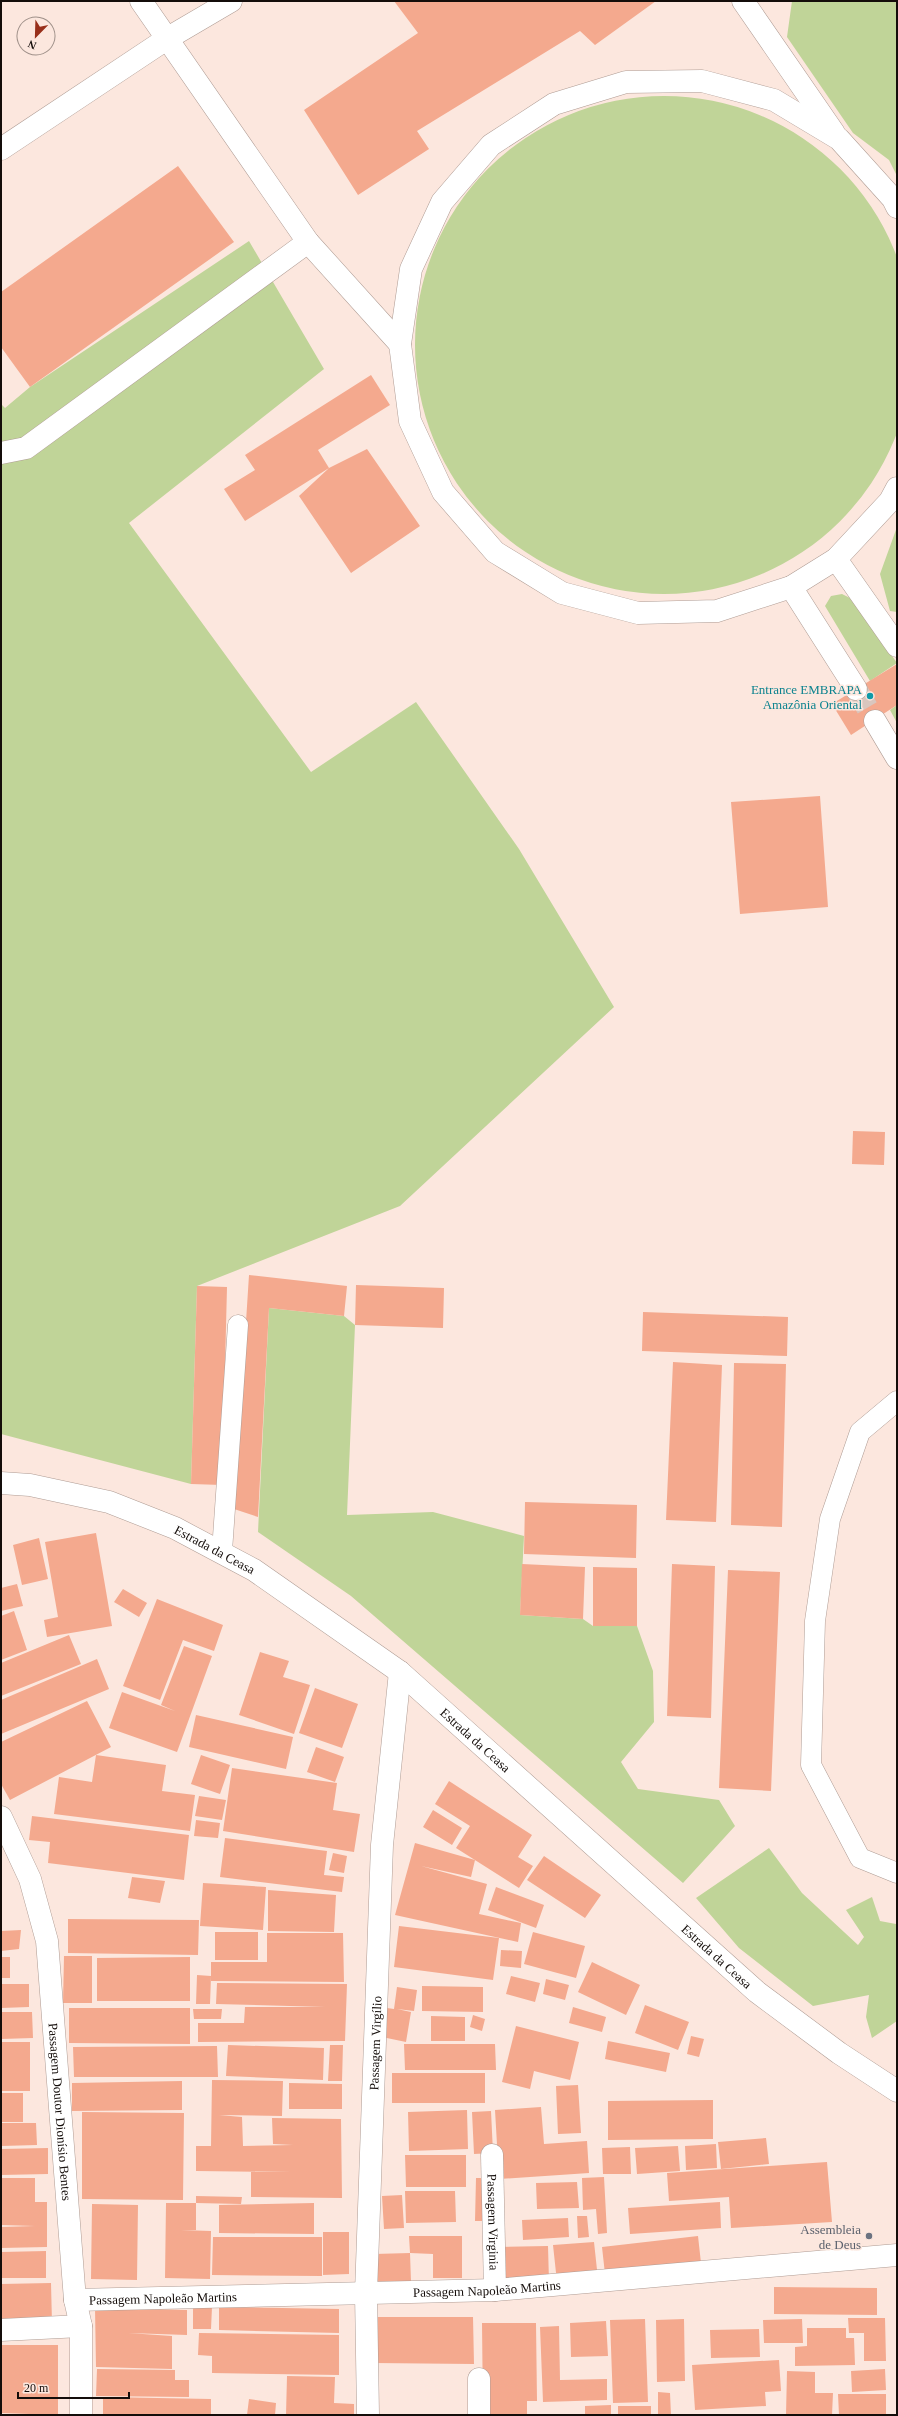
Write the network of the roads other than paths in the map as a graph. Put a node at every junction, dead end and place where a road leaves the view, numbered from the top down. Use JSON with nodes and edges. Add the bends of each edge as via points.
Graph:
{"nodes":[{"id":1,"x":141,"y":1,"type":"edge"},
{"id":2,"x":231,"y":1,"type":"edge"},
{"id":3,"x":743,"y":1,"type":"edge"},
{"id":4,"x":168,"y":38,"type":"junction"},
{"id":5,"x":839,"y":139,"type":"junction"},
{"id":6,"x":1,"y":149,"type":"edge"},
{"id":7,"x":897,"y":207,"type":"edge"},
{"id":8,"x":308,"y":242,"type":"junction"},
{"id":9,"x":400,"y":344,"type":"junction"},
{"id":10,"x":1,"y":453,"type":"edge"},
{"id":11,"x":897,"y":488,"type":"edge"},
{"id":12,"x":836,"y":559,"type":"junction"},
{"id":13,"x":791,"y":587,"type":"junction"},
{"id":14,"x":897,"y":646,"type":"edge"},
{"id":15,"x":856,"y":688,"type":"tunnel mouth"},
{"id":16,"x":876,"y":721,"type":"tunnel mouth"},
{"id":17,"x":897,"y":758,"type":"edge"},
{"id":18,"x":238,"y":1325,"type":"dead end"},
{"id":19,"x":897,"y":1401,"type":"edge"},
{"id":20,"x":1,"y":1483,"type":"edge"},
{"id":21,"x":222,"y":1551,"type":"junction"},
{"id":22,"x":400,"y":1672,"type":"junction"},
{"id":23,"x":1,"y":1817,"type":"edge"},
{"id":24,"x":897,"y":1873,"type":"edge"},
{"id":25,"x":897,"y":2091,"type":"edge"},
{"id":26,"x":492,"y":2155,"type":"dead end"},
{"id":27,"x":897,"y":2255,"type":"edge"},
{"id":28,"x":495,"y":2290,"type":"junction"},
{"id":29,"x":366,"y":2293,"type":"junction"},
{"id":30,"x":75,"y":2300,"type":"junction"},
{"id":31,"x":81,"y":2326,"type":"junction"},
{"id":32,"x":1,"y":2330,"type":"edge"},
{"id":33,"x":479,"y":2379,"type":"dead end"},
{"id":34,"x":81,"y":2415,"type":"edge"},
{"id":35,"x":368,"y":2415,"type":"edge"},
{"id":36,"x":479,"y":2415,"type":"edge"}],
"edges":[{"from":1,"to":4,"type":"street"},
{"from":2,"to":4,"type":"street"},
{"from":3,"to":5,"type":"street"},
{"from":4,"to":6,"type":"street"},
{"from":4,"to":8,"type":"street"},
{"from":5,"to":7,"type":"street","via":[[893,199]]},
{"from":5,"to":9,"type":"street","via":[[774,100],[702,81],[626,82],[554,104],[492,145],[442,202],[411,269]]},
{"from":8,"to":9,"type":"street"},
{"from":8,"to":10,"type":"street","via":[[26,448]]},
{"from":9,"to":13,"type":"street","via":[[410,421],[443,492],[495,552],[562,593],[638,613],[717,612]]},
{"from":11,"to":12,"type":"street","via":[[890,501]]},
{"from":12,"to":13,"type":"street"},
{"from":12,"to":14,"type":"street"},
{"from":13,"to":15,"type":"street"},
{"from":16,"to":17,"type":"street"},
{"from":18,"to":21,"type":"lane"},
{"from":19,"to":24,"type":"lane","via":[[860,1432],[830,1519],[815,1621],[811,1765],[860,1858]]},
{"from":20,"to":21,"type":"street","name":"Estrada da Ceasa","via":[[30,1485],[108,1502],[175,1528]]},
{"from":21,"to":22,"type":"street","name":"Estrada da Ceasa","via":[[254,1570]]},
{"from":22,"to":25,"type":"street","name":"Estrada da Ceasa","via":[[757,1992],[839,2053]]},
{"from":22,"to":29,"type":"street","name":"Passagem Virgílio","via":[[382,1845]]},
{"from":23,"to":30,"type":"street","name":"Passagem Doutor Dionísio Bentes","via":[[30,1879],[47,1941]]},
{"from":26,"to":28,"type":"street","name":"Passagem Virginia"},
{"from":27,"to":28,"type":"street","name":"Passagem Napoleão Martins"},
{"from":28,"to":29,"type":"street","name":"Passagem Napoleão Martins"},
{"from":29,"to":30,"type":"street","name":"Passagem Napoleão Martins"},
{"from":29,"to":35,"type":"street","name":"Passagem Virgílio"},
{"from":30,"to":31,"type":"street","name":"Passagem Doutor Dionísio Bentes"},
{"from":31,"to":32,"type":"street"},
{"from":31,"to":34,"type":"street","name":"Passagem Doutor Dionísio Bentes"},
{"from":33,"to":36,"type":"street"}]}
